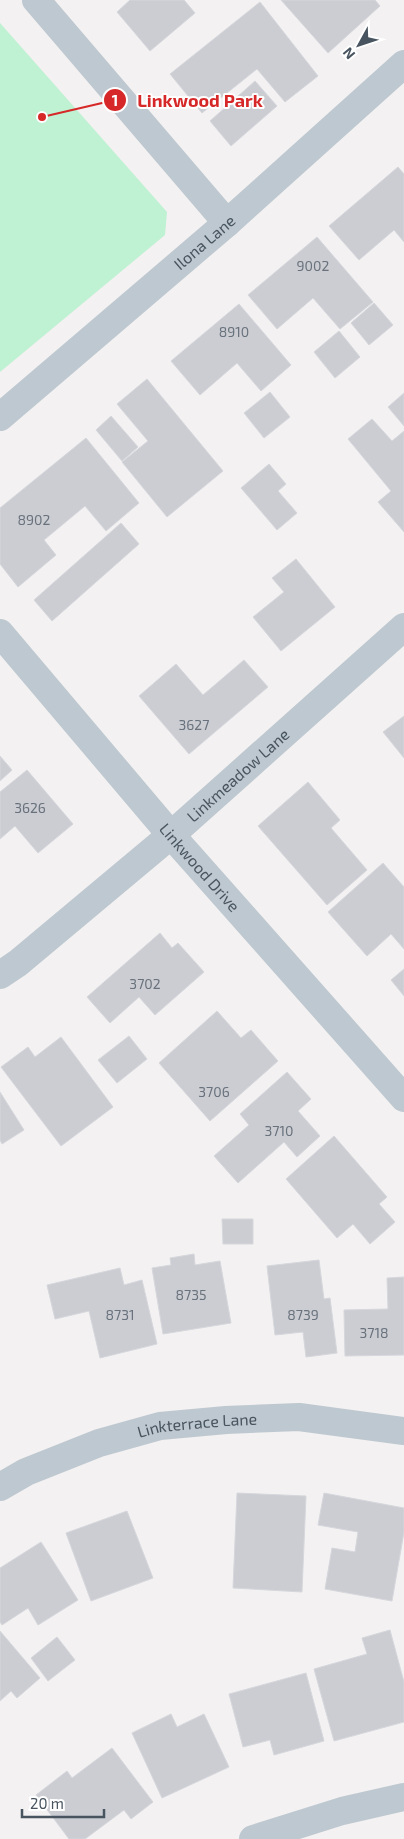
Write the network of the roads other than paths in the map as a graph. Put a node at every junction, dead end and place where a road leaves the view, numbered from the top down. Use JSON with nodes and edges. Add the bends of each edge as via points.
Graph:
{"nodes":[{"id":1,"x":36,"y":0,"type":"edge"},
{"id":2,"x":404,"y":64,"type":"edge"},
{"id":3,"x":227,"y":223,"type":"junction"},
{"id":4,"x":0,"y":417,"type":"edge"},
{"id":5,"x":404,"y":627,"type":"edge"},
{"id":6,"x":0,"y":633,"type":"edge"},
{"id":7,"x":171,"y":835,"type":"junction"},
{"id":8,"x":0,"y":975,"type":"edge"},
{"id":9,"x":404,"y":1098,"type":"edge"},
{"id":10,"x":404,"y":1431,"type":"edge"},
{"id":11,"x":0,"y":1487,"type":"edge"},
{"id":12,"x":404,"y":1797,"type":"edge"},
{"id":13,"x":253,"y":1839,"type":"edge"}],
"edges":[{"from":1,"to":3,"type":"street"},
{"from":2,"to":3,"type":"street","name":"Ilona Lane"},
{"from":3,"to":4,"type":"street","name":"Ilona Lane"},
{"from":5,"to":7,"type":"street","name":"Linkmeadow Lane"},
{"from":6,"to":7,"type":"street","name":"Linkwood Drive"},
{"from":7,"to":8,"type":"street","name":"Linkmeadow Lane"},
{"from":7,"to":9,"type":"street","name":"Linkwood Drive"},
{"from":10,"to":11,"type":"street","name":"Linkterrace Lane","via":[[299,1417],[160,1426],[99,1443],[26,1472]]},
{"from":12,"to":13,"type":"street","via":[[342,1811]]}]}
